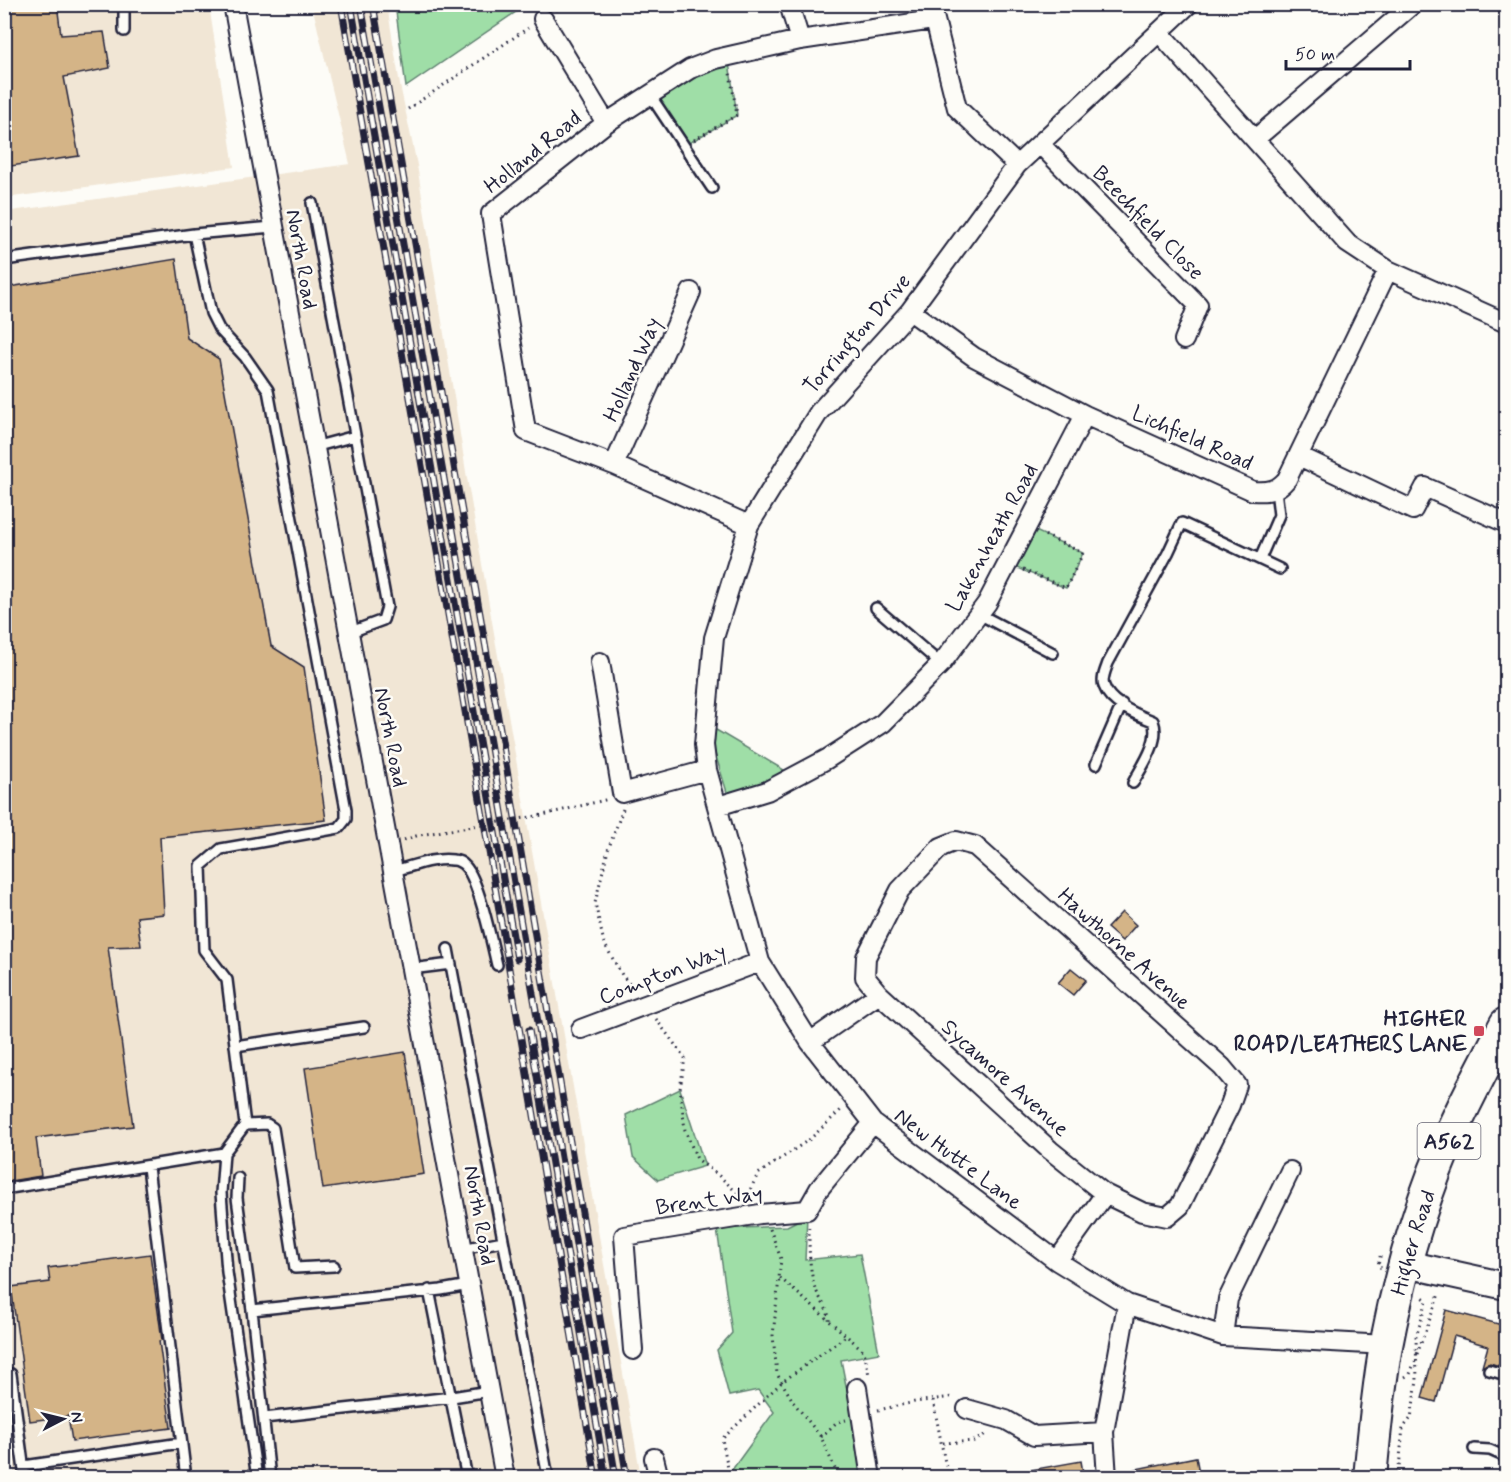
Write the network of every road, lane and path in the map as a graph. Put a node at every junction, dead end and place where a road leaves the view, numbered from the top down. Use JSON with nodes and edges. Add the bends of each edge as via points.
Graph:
{"nodes":[{"id":1,"x":124,"y":4,"type":"edge"},
{"id":2,"x":232,"y":4,"type":"edge"},
{"id":3,"x":564,"y":4,"type":"edge"},
{"id":4,"x":789,"y":4,"type":"edge"},
{"id":5,"x":1189,"y":4,"type":"edge"},
{"id":6,"x":1413,"y":4,"type":"edge"},
{"id":7,"x":932,"y":12,"type":"edge"},
{"id":8,"x":543,"y":19,"type":"junction"},
{"id":9,"x":124,"y":31,"type":"dead end"},
{"id":10,"x":1159,"y":32,"type":"junction"},
{"id":11,"x":800,"y":40,"type":"junction"},
{"id":12,"x":728,"y":56,"type":"junction"},
{"id":13,"x":650,"y":95,"type":"junction"},
{"id":14,"x":408,"y":109,"type":"dead end"},
{"id":15,"x":606,"y":123,"type":"junction"},
{"id":16,"x":1255,"y":139,"type":"junction"},
{"id":17,"x":1041,"y":145,"type":"junction"},
{"id":18,"x":684,"y":146,"type":"junction"},
{"id":19,"x":1017,"y":165,"type":"junction"},
{"id":20,"x":711,"y":188,"type":"dead end"},
{"id":21,"x":312,"y":202,"type":"dead end"},
{"id":22,"x":273,"y":227,"type":"junction"},
{"id":23,"x":194,"y":234,"type":"junction"},
{"id":24,"x":4,"y":260,"type":"edge"},
{"id":25,"x":1388,"y":270,"type":"junction"},
{"id":26,"x":691,"y":292,"type":"dead end"},
{"id":27,"x":910,"y":311,"type":"junction"},
{"id":28,"x":1506,"y":323,"type":"edge"},
{"id":29,"x":1184,"y":340,"type":"dead end"},
{"id":30,"x":1085,"y":415,"type":"junction"},
{"id":31,"x":355,"y":436,"type":"junction"},
{"id":32,"x":314,"y":447,"type":"junction"},
{"id":33,"x":1299,"y":456,"type":"junction"},
{"id":34,"x":614,"y":465,"type":"junction"},
{"id":35,"x":1276,"y":490,"type":"junction"},
{"id":36,"x":1506,"y":523,"type":"edge"},
{"id":37,"x":749,"y":525,"type":"junction"},
{"id":38,"x":1027,"y":527,"type":"junction"},
{"id":39,"x":1260,"y":559,"type":"junction"},
{"id":40,"x":1007,"y":564,"type":"junction"},
{"id":41,"x":1280,"y":569,"type":"dead end"},
{"id":42,"x":876,"y":608,"type":"dead end"},
{"id":43,"x":979,"y":614,"type":"junction"},
{"id":44,"x":348,"y":633,"type":"junction"},
{"id":45,"x":1053,"y":653,"type":"dead end"},
{"id":46,"x":600,"y":662,"type":"dead end"},
{"id":47,"x":941,"y":664,"type":"junction"},
{"id":48,"x":1122,"y":704,"type":"junction"},
{"id":49,"x":1096,"y":764,"type":"dead end"},
{"id":50,"x":707,"y":770,"type":"junction"},
{"id":51,"x":1133,"y":783,"type":"dead end"},
{"id":52,"x":622,"y":793,"type":"junction"},
{"id":53,"x":718,"y":806,"type":"junction"},
{"id":54,"x":420,"y":835,"type":"dead end"},
{"id":55,"x":393,"y":871,"type":"junction"},
{"id":56,"x":448,"y":949,"type":"dead end"},
{"id":57,"x":760,"y":962,"type":"junction"},
{"id":58,"x":451,"y":964,"type":"junction"},
{"id":59,"x":497,"y":965,"type":"dead end"},
{"id":60,"x":411,"y":969,"type":"junction"},
{"id":61,"x":879,"y":994,"type":"junction"},
{"id":62,"x":646,"y":1004,"type":"junction"},
{"id":63,"x":1506,"y":1024,"type":"edge"},
{"id":64,"x":364,"y":1027,"type":"dead end"},
{"id":65,"x":581,"y":1029,"type":"dead end"},
{"id":66,"x":810,"y":1042,"type":"junction"},
{"id":67,"x":235,"y":1046,"type":"junction"},
{"id":68,"x":854,"y":1099,"type":"junction"},
{"id":69,"x":873,"y":1124,"type":"junction"},
{"id":70,"x":245,"y":1125,"type":"junction"},
{"id":71,"x":224,"y":1153,"type":"junction"},
{"id":72,"x":148,"y":1167,"type":"junction"},
{"id":73,"x":1290,"y":1171,"type":"dead end"},
{"id":74,"x":238,"y":1178,"type":"dead end"},
{"id":75,"x":4,"y":1189,"type":"edge"},
{"id":76,"x":1105,"y":1194,"type":"junction"},
{"id":77,"x":745,"y":1200,"type":"junction"},
{"id":78,"x":807,"y":1210,"type":"junction"},
{"id":79,"x":760,"y":1214,"type":"junction"},
{"id":80,"x":503,"y":1241,"type":"junction"},
{"id":81,"x":462,"y":1249,"type":"junction"},
{"id":82,"x":1057,"y":1261,"type":"junction"},
{"id":83,"x":1406,"y":1263,"type":"junction"},
{"id":84,"x":334,"y":1266,"type":"dead end"},
{"id":85,"x":780,"y":1278,"type":"junction"},
{"id":86,"x":469,"y":1285,"type":"junction"},
{"id":87,"x":1506,"y":1286,"type":"edge"},
{"id":88,"x":429,"y":1290,"type":"junction"},
{"id":89,"x":1439,"y":1294,"type":"dead end"},
{"id":90,"x":1427,"y":1300,"type":"dead end"},
{"id":91,"x":1127,"y":1304,"type":"junction"},
{"id":92,"x":252,"y":1310,"type":"junction"},
{"id":93,"x":829,"y":1321,"type":"junction"},
{"id":94,"x":846,"y":1336,"type":"junction"},
{"id":95,"x":1223,"y":1336,"type":"junction"},
{"id":96,"x":1386,"y":1345,"type":"junction"},
{"id":97,"x":633,"y":1350,"type":"dead end"},
{"id":98,"x":1416,"y":1358,"type":"junction"},
{"id":99,"x":1489,"y":1370,"type":"dead end"},
{"id":100,"x":11,"y":1374,"type":"dead end"},
{"id":101,"x":1506,"y":1375,"type":"edge"},
{"id":102,"x":782,"y":1382,"type":"junction"},
{"id":103,"x":1379,"y":1387,"type":"junction"},
{"id":104,"x":857,"y":1388,"type":"joint"},
{"id":105,"x":489,"y":1391,"type":"junction"},
{"id":106,"x":452,"y":1397,"type":"junction"},
{"id":107,"x":933,"y":1400,"type":"junction"},
{"id":108,"x":968,"y":1409,"type":"joint"},
{"id":109,"x":862,"y":1417,"type":"junction"},
{"id":110,"x":264,"y":1418,"type":"junction"},
{"id":111,"x":1006,"y":1419,"type":"junction"},
{"id":112,"x":1104,"y":1432,"type":"junction"},
{"id":113,"x":822,"y":1437,"type":"junction"},
{"id":114,"x":181,"y":1443,"type":"junction"},
{"id":115,"x":943,"y":1443,"type":"junction"},
{"id":116,"x":1474,"y":1449,"type":"dead end"},
{"id":117,"x":654,"y":1458,"type":"dead end"},
{"id":118,"x":1506,"y":1458,"type":"edge"},
{"id":119,"x":24,"y":1466,"type":"junction"},
{"id":120,"x":548,"y":1477,"type":"edge"},
{"id":121,"x":26,"y":1478,"type":"edge"},
{"id":122,"x":186,"y":1478,"type":"edge"},
{"id":123,"x":257,"y":1478,"type":"edge"},
{"id":124,"x":270,"y":1478,"type":"edge"},
{"id":125,"x":467,"y":1478,"type":"edge"},
{"id":126,"x":505,"y":1478,"type":"edge"},
{"id":127,"x":659,"y":1478,"type":"edge"},
{"id":128,"x":730,"y":1478,"type":"edge"},
{"id":129,"x":839,"y":1478,"type":"edge"},
{"id":130,"x":871,"y":1478,"type":"edge"},
{"id":131,"x":948,"y":1478,"type":"edge"},
{"id":132,"x":1107,"y":1478,"type":"edge"},
{"id":133,"x":1370,"y":1478,"type":"edge"},
{"id":134,"x":1398,"y":1478,"type":"edge"}],
"edges":[{"from":1,"to":9,"type":"lane"},
{"from":2,"to":22,"type":"street","name":"North Road"},
{"from":3,"to":8,"type":"path"},
{"from":4,"to":11,"type":"street"},
{"from":5,"to":10,"type":"street","name":"Torrington Drive"},
{"from":6,"to":16,"type":"street"},
{"from":7,"to":11,"type":"street","name":"Holland Road"},
{"from":7,"to":19,"type":"street","via":[[957,108]]},
{"from":8,"to":14,"type":"path"},
{"from":8,"to":15,"type":"street"},
{"from":10,"to":16,"type":"street"},
{"from":10,"to":17,"type":"street","name":"Torrington Drive"},
{"from":11,"to":12,"type":"street","name":"Holland Road"},
{"from":12,"to":13,"type":"street","name":"Holland Road","via":[[690,69]]},
{"from":12,"to":18,"type":"path","via":[[737,115]]},
{"from":13,"to":15,"type":"street","name":"Holland Road"},
{"from":13,"to":18,"type":"lane"},
{"from":15,"to":34,"type":"street","name":"Holland Road","via":[[491,214],[526,431]]},
{"from":16,"to":25,"type":"street","via":[[1347,243]]},
{"from":17,"to":19,"type":"street","name":"Torrington Drive"},
{"from":17,"to":29,"type":"street","name":"Beechfield Close","via":[[1198,305]]},
{"from":18,"to":20,"type":"lane"},
{"from":19,"to":27,"type":"street","name":"Torrington Drive"},
{"from":21,"to":31,"type":"lane"},
{"from":22,"to":23,"type":"lane"},
{"from":22,"to":32,"type":"street","name":"North Road"},
{"from":23,"to":24,"type":"lane"},
{"from":23,"to":67,"type":"lane","via":[[211,313],[219,329],[246,357],[268,390],[346,810],[346,819],[339,828],[221,849],[201,866],[204,950],[227,980]]},
{"from":25,"to":28,"type":"street"},
{"from":25,"to":33,"type":"street","name":"Lichfield Road"},
{"from":26,"to":34,"type":"street","name":"Holland Way"},
{"from":27,"to":30,"type":"street","name":"Lichfield Road","via":[[974,357]]},
{"from":27,"to":37,"type":"street","name":"Torrington Drive","via":[[819,412]]},
{"from":30,"to":35,"type":"street","name":"Lichfield Road","via":[[1253,491]]},
{"from":30,"to":38,"type":"street","name":"Lakenheath Road"},
{"from":31,"to":32,"type":"lane"},
{"from":31,"to":44,"type":"lane","via":[[387,608],[382,620]]},
{"from":32,"to":44,"type":"street","name":"North Road"},
{"from":33,"to":35,"type":"street","name":"Lichfield Road"},
{"from":33,"to":36,"type":"street","via":[[1413,510],[1425,487]]},
{"from":34,"to":37,"type":"street","name":"Holland Road"},
{"from":35,"to":39,"type":"lane","via":[[1279,515]]},
{"from":37,"to":50,"type":"street","name":"Torrington Drive","via":[[714,638],[704,746]]},
{"from":38,"to":40,"type":"street","name":"Lakenheath Road"},
{"from":38,"to":40,"type":"path","via":[[1083,553],[1066,588]]},
{"from":39,"to":41,"type":"lane"},
{"from":39,"to":48,"type":"lane","via":[[1182,523],[1108,663],[1103,685]]},
{"from":40,"to":43,"type":"street","name":"Lakenheath Road"},
{"from":42,"to":47,"type":"lane"},
{"from":43,"to":45,"type":"lane"},
{"from":43,"to":47,"type":"street","name":"Lakenheath Road"},
{"from":44,"to":55,"type":"street","name":"North Road"},
{"from":46,"to":52,"type":"street"},
{"from":47,"to":53,"type":"street","name":"Lakenheath Road","via":[[883,723],[846,747],[766,791]]},
{"from":48,"to":49,"type":"lane"},
{"from":48,"to":51,"type":"lane","via":[[1153,721],[1156,732]]},
{"from":50,"to":52,"type":"street"},
{"from":50,"to":53,"type":"street","name":"New Hutte Lane"},
{"from":52,"to":54,"type":"path","via":[[543,815]]},
{"from":52,"to":62,"type":"path","via":[[624,807],[595,903],[604,943],[622,975]]},
{"from":53,"to":57,"type":"street","name":"New Hutte Lane"},
{"from":55,"to":59,"type":"lane","via":[[432,861],[464,864],[487,921]]},
{"from":55,"to":60,"type":"street","name":"North Road"},
{"from":56,"to":58,"type":"lane"},
{"from":57,"to":62,"type":"street","name":"Compton Way"},
{"from":57,"to":66,"type":"street","name":"New Hutte Lane"},
{"from":58,"to":60,"type":"lane"},
{"from":58,"to":80,"type":"lane"},
{"from":60,"to":81,"type":"street","name":"North Road"},
{"from":61,"to":66,"type":"street"},
{"from":61,"to":76,"type":"street","name":"Sycamore Avenue","via":[[1050,1150]]},
{"from":61,"to":76,"type":"street","name":"Hawthorne Avenue","via":[[865,977],[866,957],[900,890],[941,847],[956,841],[975,846],[1222,1067],[1237,1085],[1180,1206],[1167,1217],[1142,1212]]},
{"from":62,"to":65,"type":"street","name":"Compton Way"},
{"from":62,"to":77,"type":"path","via":[[685,1058],[680,1089],[685,1130],[697,1159]]},
{"from":63,"to":83,"type":"highway","name":"Higher Road","number":"A562","via":[[1435,1172]]},
{"from":64,"to":67,"type":"lane"},
{"from":66,"to":68,"type":"street","name":"New Hutte Lane"},
{"from":67,"to":70,"type":"lane"},
{"from":68,"to":69,"type":"street","name":"New Hutte Lane"},
{"from":68,"to":77,"type":"path","via":[[810,1139],[758,1174]]},
{"from":69,"to":78,"type":"street","via":[[819,1189]]},
{"from":69,"to":82,"type":"street","name":"New Hutte Lane"},
{"from":70,"to":71,"type":"lane"},
{"from":70,"to":84,"type":"lane","via":[[267,1124],[273,1128],[295,1268]]},
{"from":71,"to":72,"type":"lane"},
{"from":71,"to":123,"type":"lane","via":[[221,1193],[226,1260]]},
{"from":72,"to":75,"type":"lane"},
{"from":72,"to":114,"type":"lane"},
{"from":73,"to":95,"type":"street","via":[[1228,1299]]},
{"from":74,"to":92,"type":"lane","via":[[237,1198]]},
{"from":76,"to":82,"type":"street"},
{"from":77,"to":79,"type":"path"},
{"from":78,"to":79,"type":"street","name":"Brent Way"},
{"from":78,"to":93,"type":"path","via":[[810,1266]]},
{"from":79,"to":85,"type":"path","via":[[781,1258]]},
{"from":79,"to":97,"type":"street","name":"Brent Way","via":[[624,1236]]},
{"from":80,"to":81,"type":"lane"},
{"from":80,"to":120,"type":"lane"},
{"from":81,"to":86,"type":"street","name":"North Road"},
{"from":82,"to":91,"type":"street","name":"New Hutte Lane"},
{"from":83,"to":87,"type":"street"},
{"from":83,"to":96,"type":"highway","name":"Higher Road","number":"A562"},
{"from":85,"to":93,"type":"path"},
{"from":85,"to":102,"type":"path","via":[[773,1336],[777,1374]]},
{"from":86,"to":88,"type":"lane"},
{"from":86,"to":105,"type":"street","name":"North Road"},
{"from":88,"to":92,"type":"lane"},
{"from":88,"to":106,"type":"lane"},
{"from":89,"to":98,"type":"path"},
{"from":90,"to":98,"type":"path","via":[[1416,1337]]},
{"from":91,"to":95,"type":"street","name":"New Hutte Lane"},
{"from":91,"to":112,"type":"street"},
{"from":92,"to":110,"type":"lane"},
{"from":93,"to":94,"type":"path"},
{"from":94,"to":102,"type":"path"},
{"from":94,"to":104,"type":"path","via":[[864,1351],[870,1381]]},
{"from":95,"to":96,"type":"street","name":"New Hutte Lane"},
{"from":96,"to":103,"type":"highway","name":"Higher Road","number":"A562"},
{"from":98,"to":103,"type":"path","via":[[1410,1374]]},
{"from":98,"to":134,"type":"path","via":[[1417,1381],[1411,1418],[1403,1428]]},
{"from":99,"to":101,"type":"lane"},
{"from":100,"to":119,"type":"lane"},
{"from":102,"to":113,"type":"path"},
{"from":102,"to":128,"type":"path","via":[[722,1439]]},
{"from":103,"to":133,"type":"highway","name":"Higher Road","number":"A562"},
{"from":104,"to":109,"type":"street"},
{"from":105,"to":106,"type":"lane"},
{"from":105,"to":126,"type":"street","name":"North Road"},
{"from":106,"to":110,"type":"lane"},
{"from":106,"to":125,"type":"lane"},
{"from":107,"to":108,"type":"path","via":[[952,1397]]},
{"from":107,"to":109,"type":"path"},
{"from":107,"to":115,"type":"path"},
{"from":108,"to":111,"type":"street"},
{"from":109,"to":113,"type":"path","via":[[837,1422]]},
{"from":109,"to":130,"type":"street"},
{"from":110,"to":124,"type":"lane"},
{"from":111,"to":112,"type":"street","via":[[1034,1436]]},
{"from":111,"to":115,"type":"path","via":[[975,1441]]},
{"from":112,"to":132,"type":"street"},
{"from":113,"to":129,"type":"path"},
{"from":114,"to":119,"type":"lane"},
{"from":114,"to":122,"type":"lane"},
{"from":115,"to":131,"type":"path"},
{"from":116,"to":118,"type":"lane","via":[[1490,1450]]},
{"from":117,"to":127,"type":"street"},
{"from":119,"to":121,"type":"lane"}]}
